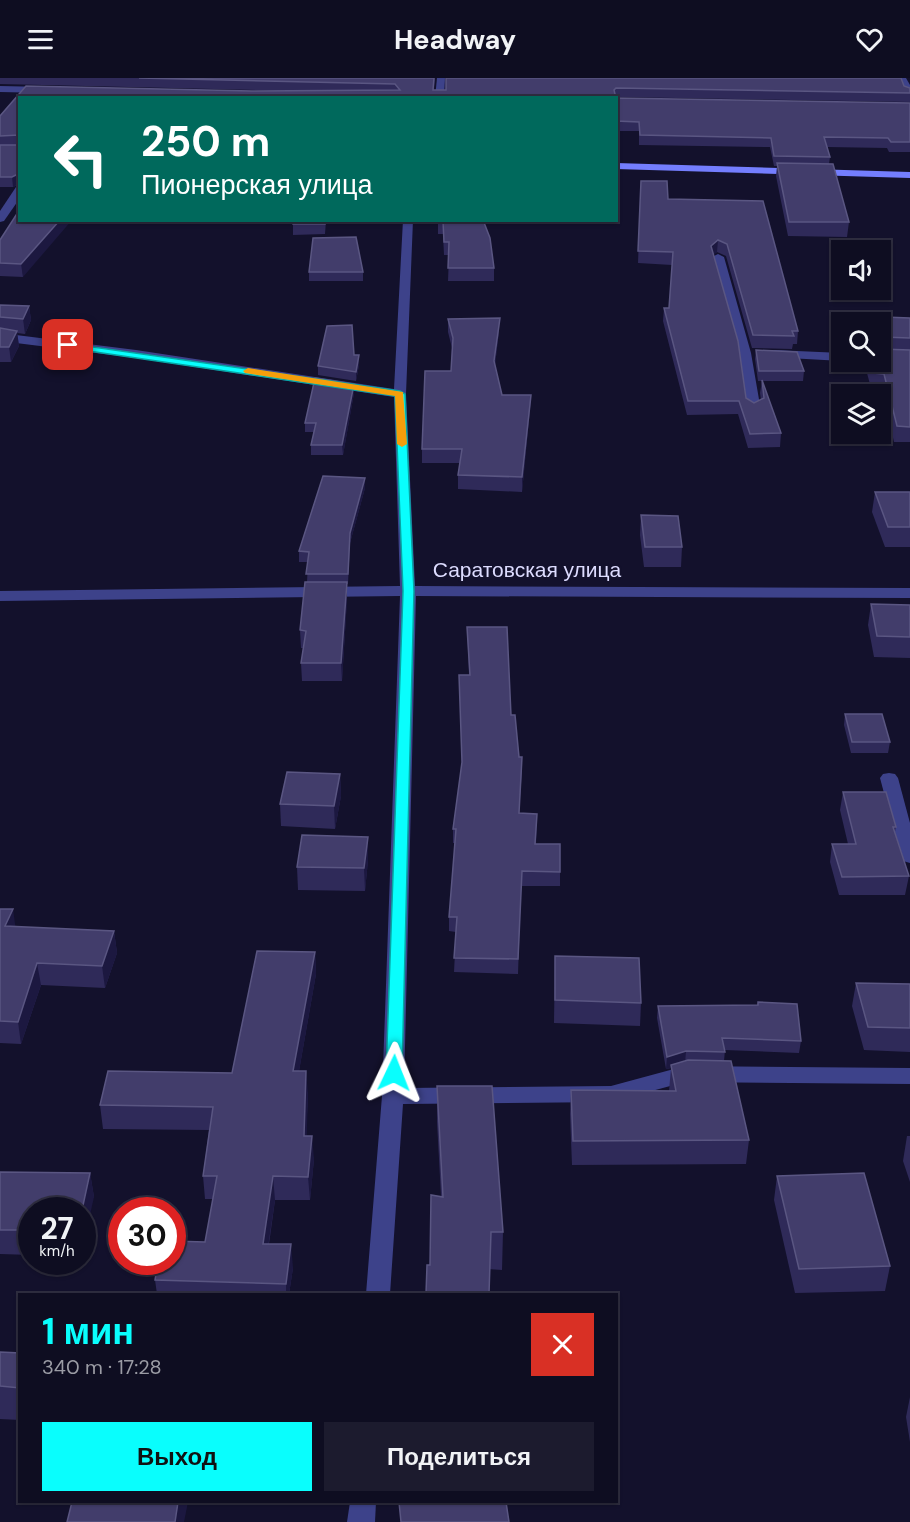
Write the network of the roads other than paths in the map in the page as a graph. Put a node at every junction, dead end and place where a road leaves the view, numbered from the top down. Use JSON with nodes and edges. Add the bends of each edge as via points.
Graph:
{"nodes":[{"id":1,"x":9,"y":78,"type":"edge"},
{"id":2,"x":441,"y":78,"type":"edge"},
{"id":3,"x":902,"y":78,"type":"edge"},
{"id":4,"x":0,"y":89,"type":"edge"},
{"id":5,"x":60,"y":90,"type":"edge"},
{"id":6,"x":910,"y":94,"type":"edge"},
{"id":7,"x":438,"y":96,"type":"edge"},
{"id":8,"x":618,"y":166,"type":"edge"},
{"id":9,"x":910,"y":175,"type":"edge"},
{"id":10,"x":18,"y":192,"type":"edge"},
{"id":11,"x":0,"y":219,"type":"edge"},
{"id":12,"x":408,"y":222,"type":"edge"},
{"id":13,"x":718,"y":257,"type":"dead end"},
{"id":14,"x":0,"y":337,"type":"edge"},
{"id":15,"x":745,"y":353,"type":"junction"},
{"id":16,"x":831,"y":357,"type":"edge"},
{"id":17,"x":400,"y":394,"type":"junction"},
{"id":18,"x":754,"y":411,"type":"edge"},
{"id":19,"x":408,"y":591,"type":"junction"},
{"id":20,"x":910,"y":592,"type":"edge"},
{"id":21,"x":0,"y":596,"type":"edge"},
{"id":22,"x":889,"y":778,"type":"dead end"},
{"id":23,"x":910,"y":857,"type":"edge"},
{"id":24,"x":910,"y":1076,"type":"edge"},
{"id":25,"x":393,"y":1096,"type":"junction"},
{"id":26,"x":378,"y":1293,"type":"edge"},
{"id":27,"x":363,"y":1503,"type":"edge"},
{"id":28,"x":361,"y":1522,"type":"edge"}],
"edges":[{"from":1,"to":4,"type":"street"},
{"from":2,"to":7,"type":"street"},
{"from":3,"to":6,"type":"street"},
{"from":4,"to":5,"type":"street"},
{"from":8,"to":9,"type":"main road"},
{"from":10,"to":11,"type":"street"},
{"from":12,"to":17,"type":"street"},
{"from":13,"to":15,"type":"street"},
{"from":14,"to":17,"type":"street"},
{"from":15,"to":16,"type":"street"},
{"from":15,"to":18,"type":"street"},
{"from":17,"to":19,"type":"street"},
{"from":19,"to":20,"type":"street","name":"Саратовская улица"},
{"from":19,"to":21,"type":"street","name":"Саратовская улица"},
{"from":19,"to":25,"type":"street"},
{"from":22,"to":23,"type":"street"},
{"from":24,"to":25,"type":"street","via":[[685,1074],[610,1094]]},
{"from":25,"to":26,"type":"street"},
{"from":27,"to":28,"type":"street"}]}
